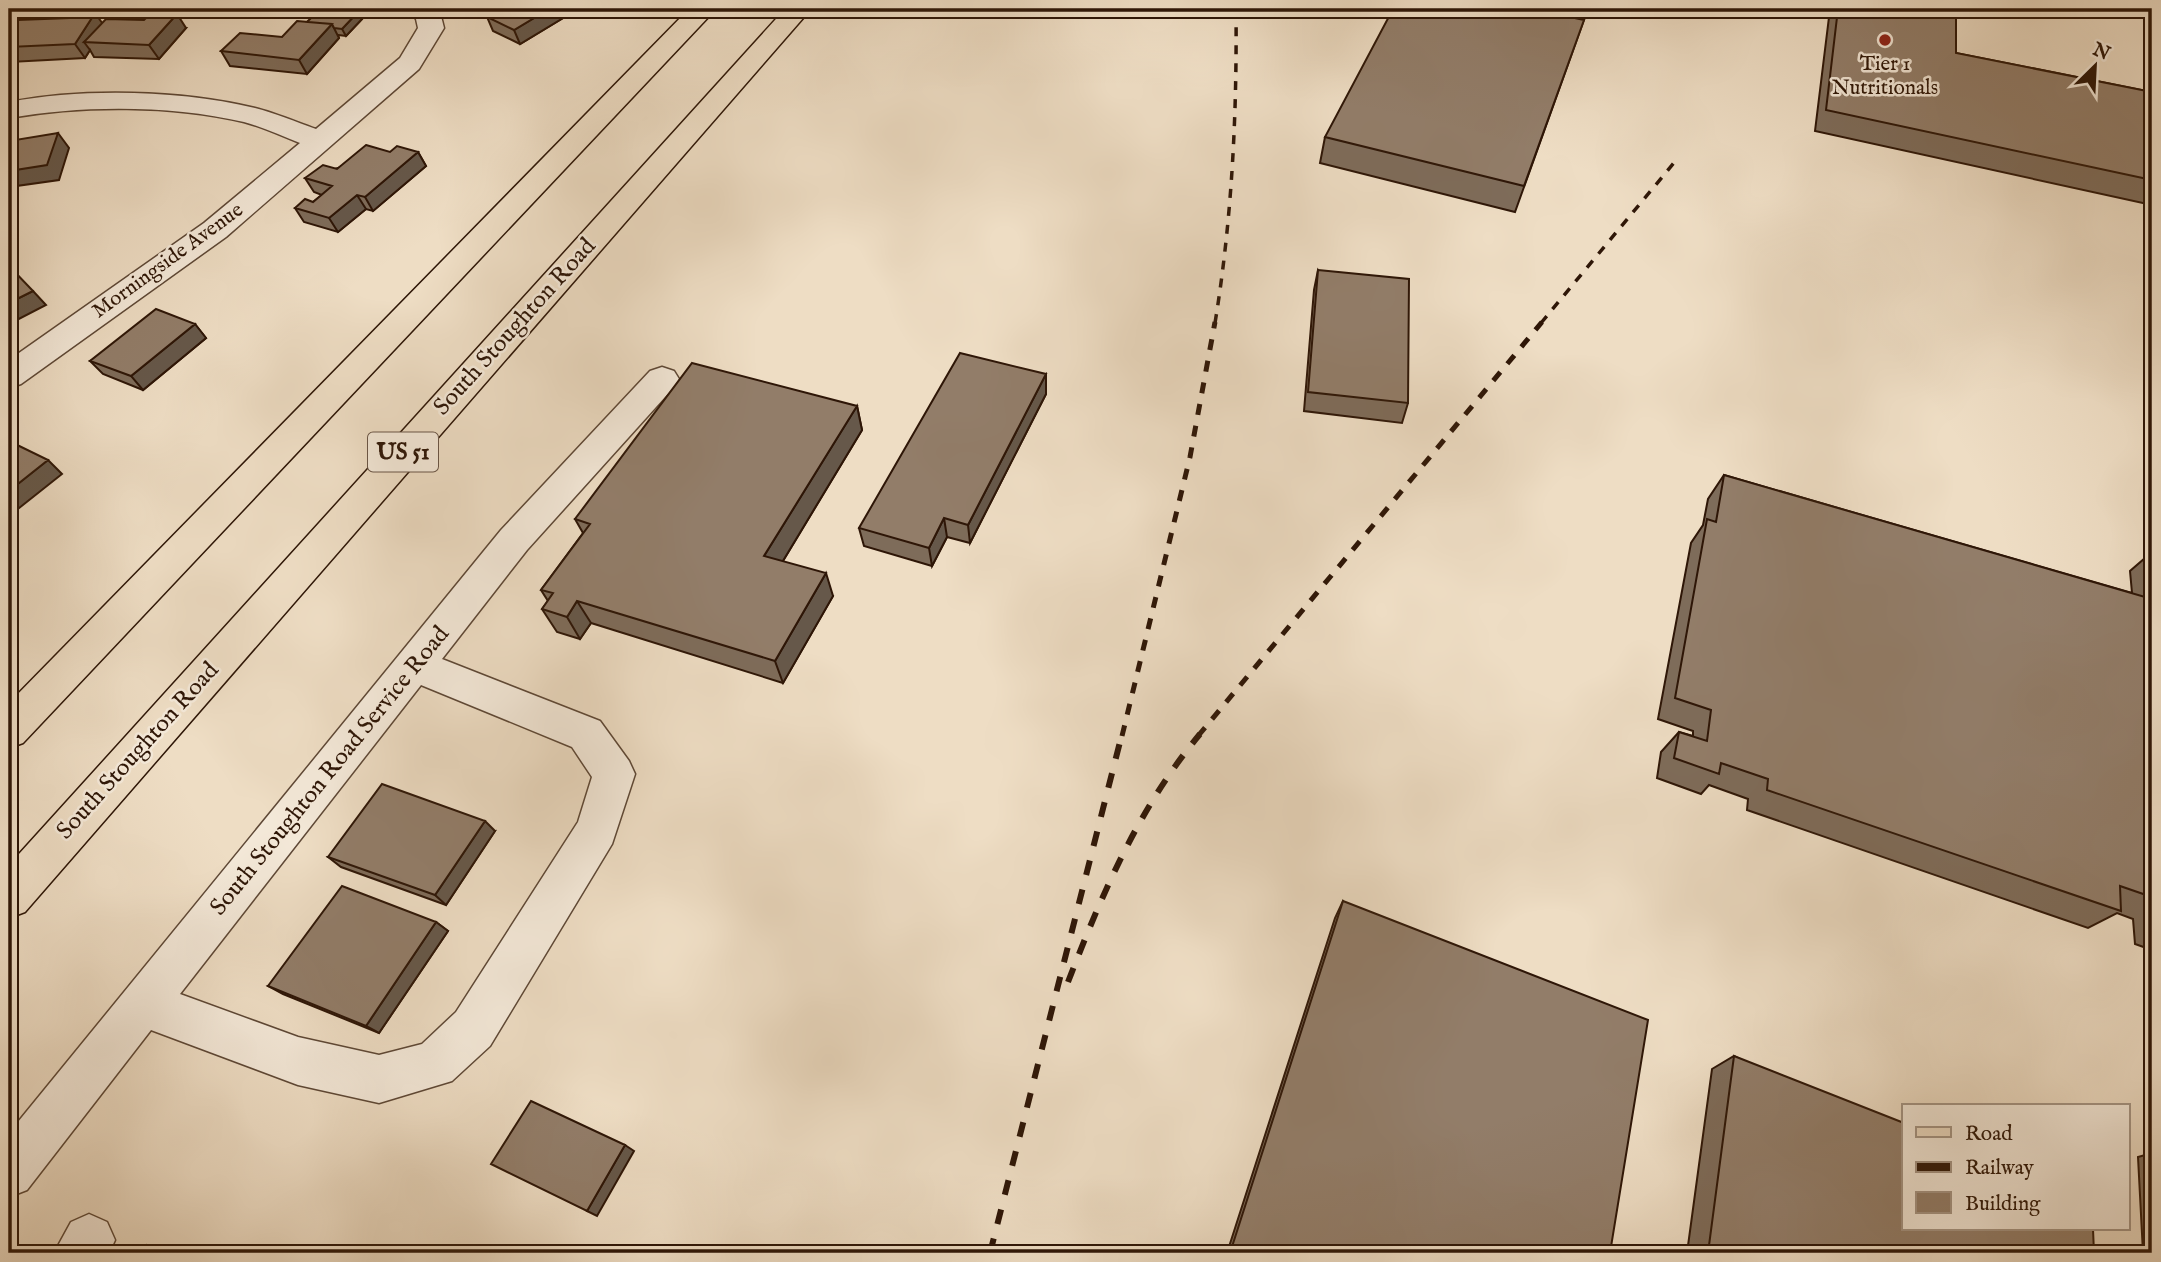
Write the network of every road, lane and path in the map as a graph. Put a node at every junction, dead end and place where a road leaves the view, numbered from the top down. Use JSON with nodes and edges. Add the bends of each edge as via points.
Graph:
{"nodes":[{"id":1,"x":420,"y":9,"type":"edge"},
{"id":2,"x":694,"y":9,"type":"edge"},
{"id":3,"x":703,"y":9,"type":"edge"},
{"id":4,"x":798,"y":9,"type":"edge"},
{"id":5,"x":664,"y":50,"type":"junction"},
{"id":6,"x":9,"y":110,"type":"edge"},
{"id":7,"x":322,"y":141,"type":"junction"},
{"id":8,"x":9,"y":376,"type":"edge"},
{"id":9,"x":662,"y":379,"type":"dead end"},
{"id":10,"x":414,"y":665,"type":"junction"},
{"id":11,"x":9,"y":730,"type":"edge"},
{"id":12,"x":9,"y":897,"type":"edge"},
{"id":13,"x":143,"y":1004,"type":"junction"},
{"id":14,"x":9,"y":1172,"type":"edge"}],
"edges":[{"from":1,"to":7,"type":"street","name":"Morningside Avenue","via":[[431,28],[410,63]]},
{"from":2,"to":5,"type":"main road"},
{"from":3,"to":5,"type":"main road"},
{"from":4,"to":12,"type":"main road","name":"South Stoughton Road","number":"US 51"},
{"from":5,"to":11,"type":"main road"},
{"from":6,"to":7,"type":"street","via":[[42,104],[148,102],[250,115]]},
{"from":7,"to":8,"type":"street","name":"Morningside Avenue","via":[[215,230]]},
{"from":9,"to":10,"type":"street","name":"South Stoughton Road Service Road","via":[[514,540]]},
{"from":10,"to":13,"type":"street","name":"South Stoughton Road Service Road"},
{"from":10,"to":13,"type":"street","via":[[586,734],[614,774],[597,830],[473,1029],[435,1064],[379,1079],[298,1061]]},
{"from":13,"to":14,"type":"street","name":"South Stoughton Road Service Road"}]}
